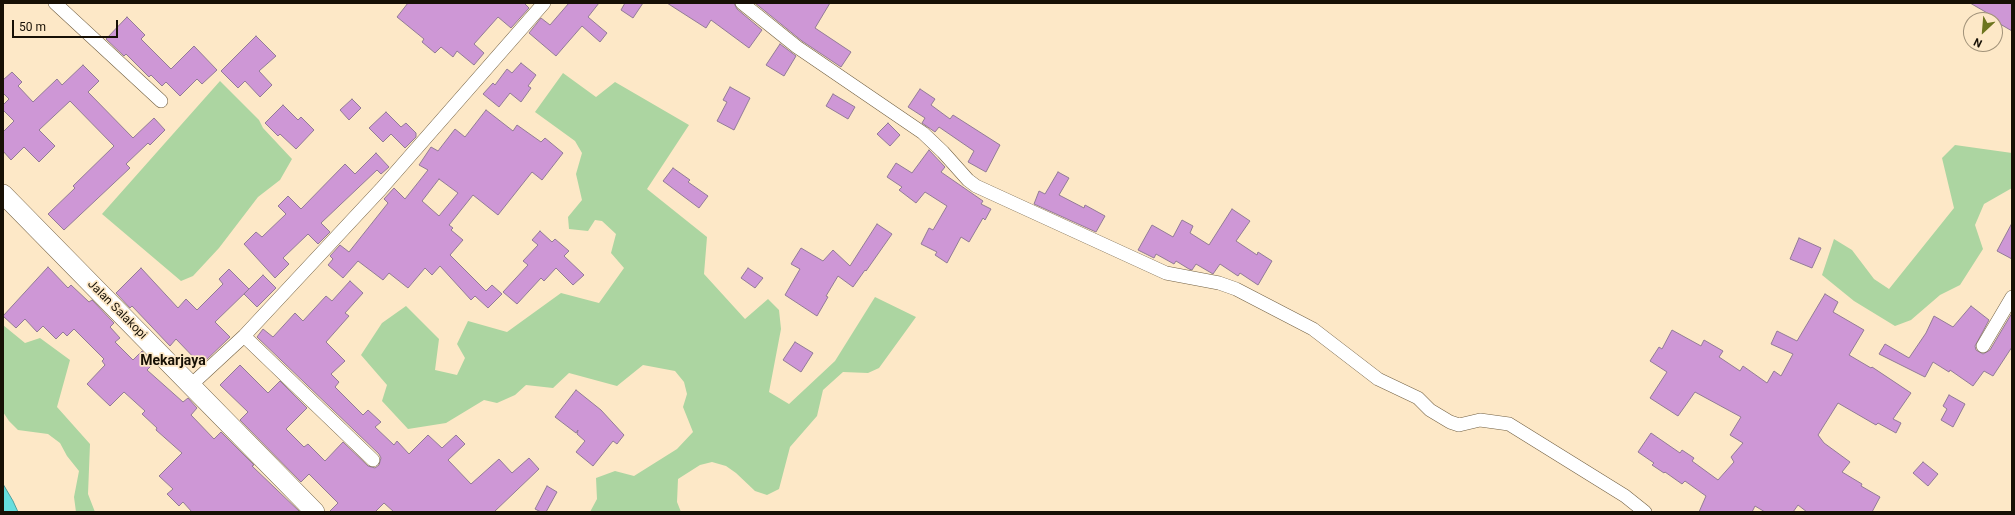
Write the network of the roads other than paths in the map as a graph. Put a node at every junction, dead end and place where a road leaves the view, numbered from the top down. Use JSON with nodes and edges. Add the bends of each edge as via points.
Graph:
{"nodes":[{"id":1,"x":55,"y":3,"type":"edge"},
{"id":2,"x":544,"y":3,"type":"edge"},
{"id":3,"x":742,"y":3,"type":"edge"},
{"id":4,"x":161,"y":101,"type":"dead end"},
{"id":5,"x":3,"y":194,"type":"edge"},
{"id":6,"x":2012,"y":297,"type":"edge"},
{"id":7,"x":244,"y":336,"type":"junction"},
{"id":8,"x":1982,"y":346,"type":"dead end"},
{"id":9,"x":191,"y":385,"type":"junction"},
{"id":10,"x":373,"y":460,"type":"dead end"},
{"id":11,"x":315,"y":512,"type":"edge"},
{"id":12,"x":1645,"y":512,"type":"edge"}],
"edges":[{"from":1,"to":4,"type":"street"},
{"from":2,"to":7,"type":"street","via":[[405,163]]},
{"from":3,"to":12,"type":"street","via":[[797,47],[923,133],[976,186],[1166,273],[1219,283],[1236,289],[1313,329],[1378,379],[1418,398],[1430,410],[1450,422],[1460,425],[1480,420],[1509,424],[1625,496]]},
{"from":5,"to":9,"type":"street","name":"Jalan Salakopi"},
{"from":6,"to":8,"type":"street"},
{"from":7,"to":9,"type":"street"},
{"from":7,"to":10,"type":"street"},
{"from":9,"to":11,"type":"street","name":"Jalan Salakopi"}]}
